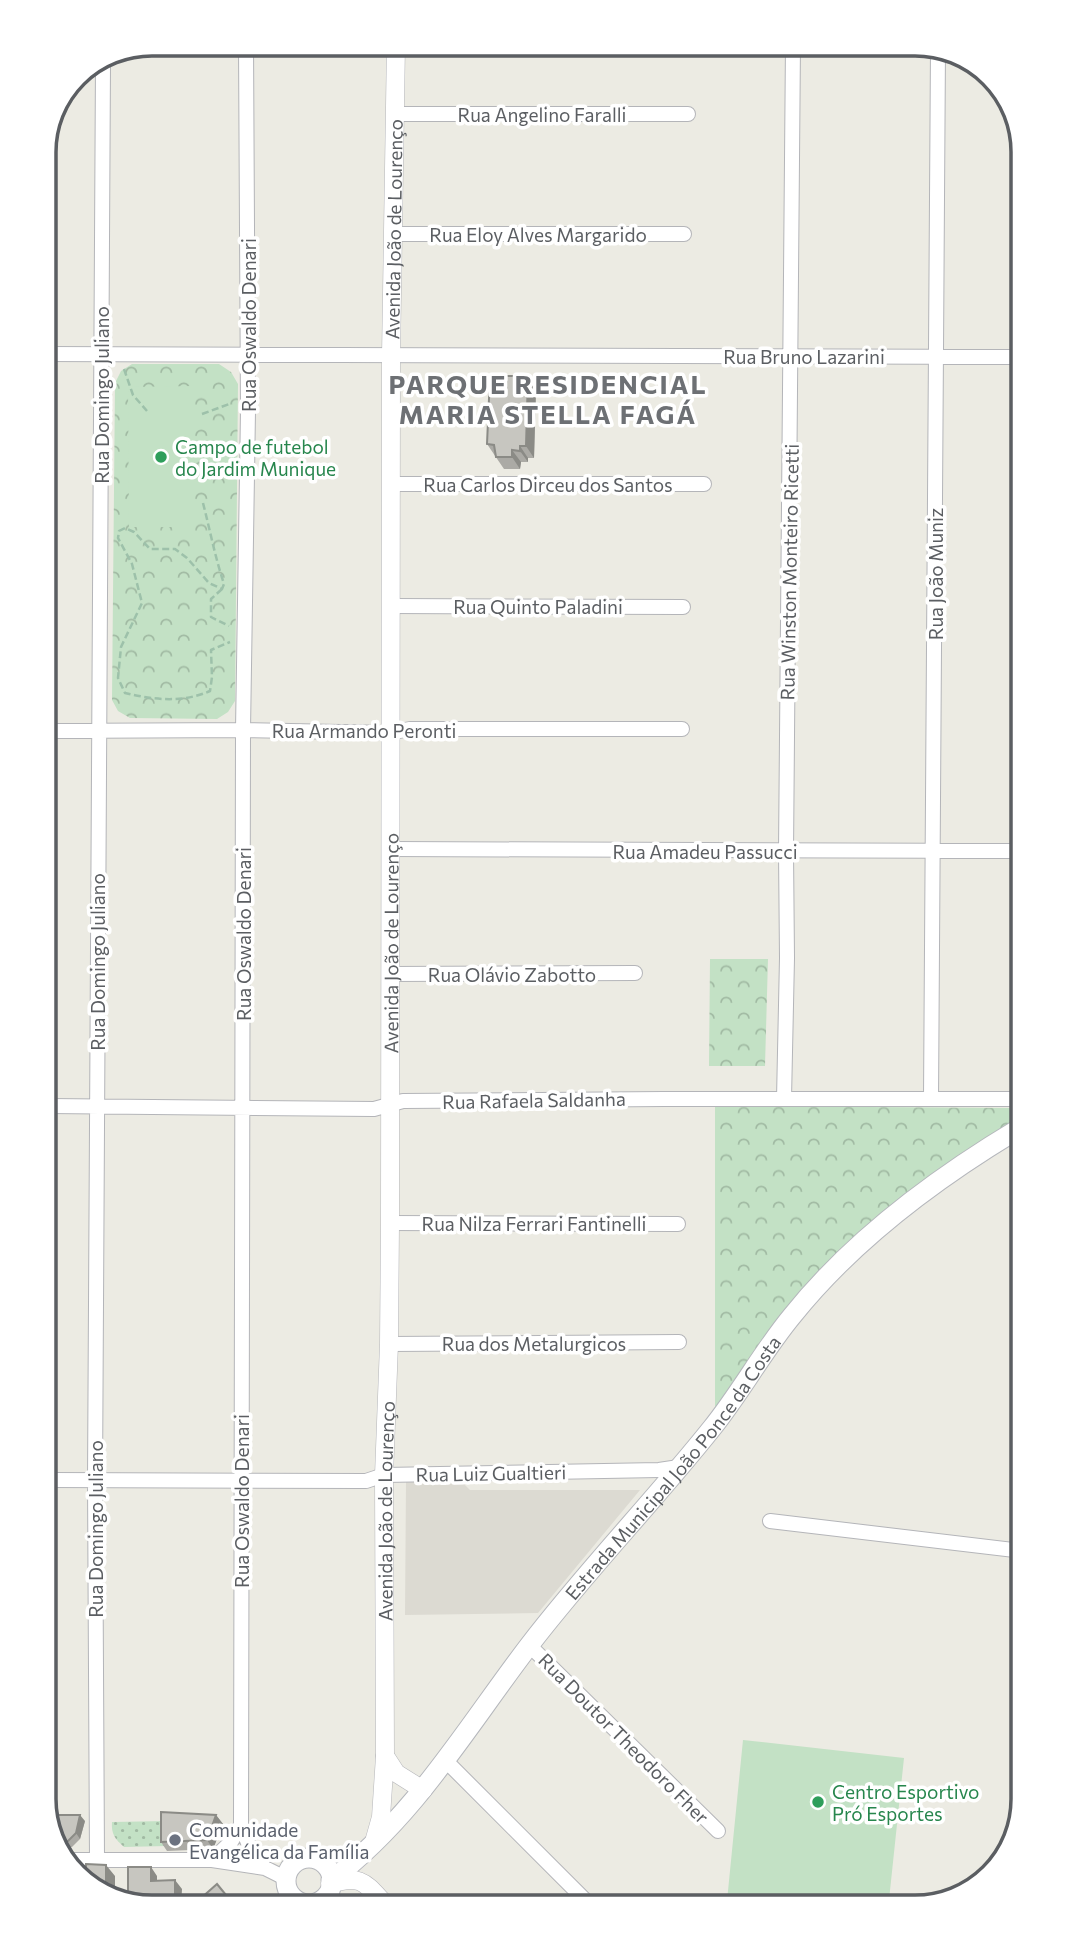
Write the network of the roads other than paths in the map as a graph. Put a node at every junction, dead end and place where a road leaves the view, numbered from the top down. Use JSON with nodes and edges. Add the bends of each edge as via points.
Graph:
{"nodes":[{"id":1,"x":246,"y":56,"type":"edge"},
{"id":2,"x":396,"y":56,"type":"edge"},
{"id":3,"x":793,"y":56,"type":"edge"},
{"id":4,"x":939,"y":59,"type":"edge"},
{"id":5,"x":103,"y":69,"type":"edge"},
{"id":6,"x":396,"y":114,"type":"junction"},
{"id":7,"x":688,"y":114,"type":"dead end"},
{"id":8,"x":393,"y":234,"type":"junction"},
{"id":9,"x":684,"y":234,"type":"dead end"},
{"id":10,"x":102,"y":353,"type":"junction"},
{"id":11,"x":56,"y":354,"type":"edge"},
{"id":12,"x":247,"y":356,"type":"junction"},
{"id":13,"x":391,"y":356,"type":"junction"},
{"id":14,"x":791,"y":356,"type":"junction"},
{"id":15,"x":937,"y":356,"type":"junction"},
{"id":16,"x":1011,"y":357,"type":"edge"},
{"id":17,"x":392,"y":484,"type":"junction"},
{"id":18,"x":704,"y":484,"type":"dead end"},
{"id":19,"x":392,"y":606,"type":"junction"},
{"id":20,"x":684,"y":607,"type":"dead end"},
{"id":21,"x":682,"y":729,"type":"dead end"},
{"id":22,"x":243,"y":730,"type":"junction"},
{"id":23,"x":56,"y":731,"type":"edge"},
{"id":24,"x":99,"y":731,"type":"junction"},
{"id":25,"x":389,"y":733,"type":"junction"},
{"id":26,"x":391,"y":849,"type":"junction"},
{"id":27,"x":934,"y":850,"type":"junction"},
{"id":28,"x":1011,"y":851,"type":"edge"},
{"id":29,"x":786,"y":852,"type":"junction"},
{"id":30,"x":635,"y":973,"type":"dead end"},
{"id":31,"x":390,"y":974,"type":"junction"},
{"id":32,"x":784,"y":1099,"type":"junction"},
{"id":33,"x":931,"y":1099,"type":"junction"},
{"id":34,"x":1011,"y":1099,"type":"edge"},
{"id":35,"x":56,"y":1106,"type":"edge"},
{"id":36,"x":389,"y":1106,"type":"junction"},
{"id":37,"x":97,"y":1107,"type":"junction"},
{"id":38,"x":243,"y":1108,"type":"junction"},
{"id":39,"x":1011,"y":1133,"type":"edge"},
{"id":40,"x":390,"y":1223,"type":"junction"},
{"id":41,"x":678,"y":1224,"type":"dead end"},
{"id":42,"x":679,"y":1342,"type":"dead end"},
{"id":43,"x":389,"y":1344,"type":"junction"},
{"id":44,"x":680,"y":1467,"type":"junction"},
{"id":45,"x":384,"y":1475,"type":"junction"},
{"id":46,"x":56,"y":1480,"type":"edge"},
{"id":47,"x":95,"y":1481,"type":"junction"},
{"id":48,"x":241,"y":1482,"type":"junction"},
{"id":49,"x":770,"y":1521,"type":"dead end"},
{"id":50,"x":1011,"y":1550,"type":"edge"},
{"id":51,"x":529,"y":1645,"type":"junction"},
{"id":52,"x":385,"y":1756,"type":"junction"},
{"id":53,"x":444,"y":1759,"type":"junction"},
{"id":54,"x":423,"y":1790,"type":"junction"},
{"id":55,"x":241,"y":1825,"type":"junction"},
{"id":56,"x":718,"y":1831,"type":"dead end"},
{"id":57,"x":371,"y":1846,"type":"junction"},
{"id":58,"x":97,"y":1859,"type":"junction"},
{"id":59,"x":316,"y":1859,"type":"junction"},
{"id":60,"x":78,"y":1860,"type":"edge"},
{"id":61,"x":212,"y":1860,"type":"junction"},
{"id":62,"x":265,"y":1868,"type":"junction"},
{"id":63,"x":331,"y":1882,"type":"junction"},
{"id":64,"x":287,"y":1891,"type":"edge"},
{"id":65,"x":325,"y":1895,"type":"edge"},
{"id":66,"x":376,"y":1895,"type":"edge"},
{"id":67,"x":580,"y":1895,"type":"edge"}],
"edges":[{"from":1,"to":12,"type":"street","name":"Rua Oswaldo Denari"},
{"from":2,"to":6,"type":"street","name":"Avenida João de Lourenço"},
{"from":3,"to":14,"type":"street","name":"Rua Winston Monteiro Ricetti"},
{"from":4,"to":15,"type":"street","name":"Rua João Muniz"},
{"from":5,"to":10,"type":"street","name":"Rua Domingo Juliano"},
{"from":6,"to":7,"type":"street","name":"Rua Angelino Faralli"},
{"from":6,"to":8,"type":"street","name":"Avenida João de Lourenço"},
{"from":8,"to":9,"type":"street","name":"Rua Eloy Alves Margarido"},
{"from":8,"to":13,"type":"street","name":"Avenida João de Lourenço"},
{"from":10,"to":11,"type":"street","name":"Rua Bruno Lazarini"},
{"from":10,"to":12,"type":"street","name":"Rua Bruno Lazarini"},
{"from":10,"to":24,"type":"street","name":"Rua Domingo Juliano"},
{"from":12,"to":13,"type":"street","name":"Rua Bruno Lazarini"},
{"from":12,"to":22,"type":"street","name":"Rua Oswaldo Denari"},
{"from":13,"to":14,"type":"street","name":"Rua Bruno Lazarini"},
{"from":13,"to":17,"type":"street","name":"Avenida João de Lourenço"},
{"from":14,"to":15,"type":"street","name":"Rua Bruno Lazarini"},
{"from":14,"to":29,"type":"street","name":"Rua Winston Monteiro Ricetti"},
{"from":15,"to":16,"type":"street","name":"Rua Bruno Lazarini"},
{"from":15,"to":27,"type":"street","name":"Rua João Muniz"},
{"from":17,"to":18,"type":"street","name":"Rua Carlos Dirceu dos Santos"},
{"from":17,"to":19,"type":"street","name":"Avenida João de Lourenço"},
{"from":19,"to":20,"type":"street","name":"Rua Quinto Paladini"},
{"from":19,"to":25,"type":"street","name":"Avenida João de Lourenço"},
{"from":21,"to":25,"type":"street","name":"Rua Armando Peronti","via":[[410,729]]},
{"from":22,"to":24,"type":"street","name":"Rua Armando Peronti"},
{"from":22,"to":25,"type":"street","name":"Rua Armando Peronti"},
{"from":22,"to":38,"type":"street","name":"Rua Oswaldo Denari"},
{"from":23,"to":24,"type":"street","name":"Rua Armando Peronti"},
{"from":24,"to":37,"type":"street","name":"Rua Domingo Juliano"},
{"from":25,"to":26,"type":"street","name":"Avenida João de Lourenço"},
{"from":26,"to":29,"type":"street","name":"Rua Amadeu Passucci"},
{"from":26,"to":31,"type":"street","name":"Avenida João de Lourenço"},
{"from":27,"to":28,"type":"street","name":"Rua Amadeu Passucci"},
{"from":27,"to":29,"type":"street","name":"Rua Amadeu Passucci"},
{"from":27,"to":33,"type":"street","name":"Rua João Muniz"},
{"from":29,"to":32,"type":"street","name":"Rua Winston Monteiro Ricetti"},
{"from":30,"to":31,"type":"street","name":"Rua Olávio Zabotto"},
{"from":31,"to":36,"type":"street","name":"Avenida João de Lourenço"},
{"from":32,"to":33,"type":"street","name":"Rua Rafaela Saldanha"},
{"from":32,"to":36,"type":"street","name":"Rua Rafaela Saldanha","via":[[404,1101]]},
{"from":33,"to":34,"type":"street","name":"Rua Rafaela Saldanha"},
{"from":35,"to":37,"type":"street","name":"Rua Rafaela Saldanha"},
{"from":36,"to":38,"type":"street","name":"Rua Rafaela Saldanha"},
{"from":36,"to":40,"type":"street","name":"Avenida João de Lourenço"},
{"from":37,"to":38,"type":"street","name":"Rua Rafaela Saldanha"},
{"from":37,"to":47,"type":"street","name":"Rua Domingo Juliano"},
{"from":38,"to":48,"type":"street","name":"Rua Oswaldo Denari"},
{"from":39,"to":44,"type":"main road","name":"Estrada Municipal João Ponce da Costa","via":[[925,1193],[843,1261],[793,1314]]},
{"from":40,"to":41,"type":"street","name":"Rua Nilza Ferrari Fantinelli"},
{"from":40,"to":43,"type":"street","name":"Avenida João de Lourenço"},
{"from":42,"to":43,"type":"street","name":"Rua dos Metalurgicos"},
{"from":43,"to":45,"type":"street","name":"Avenida João de Lourenço"},
{"from":44,"to":45,"type":"street","name":"Rua Luiz Gualtieri"},
{"from":44,"to":51,"type":"main road","name":"Estrada Municipal João Ponce da Costa"},
{"from":45,"to":48,"type":"street","name":"Rua Luiz Gualtieri","via":[[366,1481]]},
{"from":45,"to":52,"type":"street","name":"Avenida João de Lourenço"},
{"from":46,"to":47,"type":"street","name":"Rua Luiz Gualtieri"},
{"from":47,"to":48,"type":"street","name":"Rua Luiz Gualtieri"},
{"from":47,"to":58,"type":"street","name":"Rua Domingo Juliano"},
{"from":48,"to":55,"type":"street","name":"Rua Oswaldo Denari"},
{"from":49,"to":50,"type":"street"},
{"from":51,"to":53,"type":"main road","name":"Estrada Municipal João Ponce da Costa"},
{"from":51,"to":56,"type":"street","name":"Rua Doutor Theodoro Fher"},
{"from":52,"to":54,"type":"street","via":[[396,1773]]},
{"from":52,"to":57,"type":"street","name":"Avenida João de Lourenço","via":[[380,1817]]},
{"from":53,"to":54,"type":"main road","name":"Estrada Municipal João Ponce da Costa"},
{"from":53,"to":67,"type":"street"},
{"from":54,"to":57,"type":"main road","name":"Estrada Municipal João Ponce da Costa"},
{"from":55,"to":61,"type":"street"},
{"from":55,"to":62,"type":"street","name":"Rua Oswaldo Denari","via":[[252,1853]]},
{"from":57,"to":59,"type":"main road","via":[[338,1860]]},
{"from":57,"to":63,"type":"main road"},
{"from":58,"to":60,"type":"street"},
{"from":58,"to":61,"type":"street"},
{"from":59,"to":63,"type":"main road","via":[[328,1869]]},
{"from":59,"to":64,"type":"main road","via":[[298,1861],[287,1873]]},
{"from":61,"to":62,"type":"street"},
{"from":62,"to":64,"type":"street"},
{"from":63,"to":65,"type":"main road"},
{"from":63,"to":66,"type":"street","via":[[349,1878],[365,1883]]}]}
